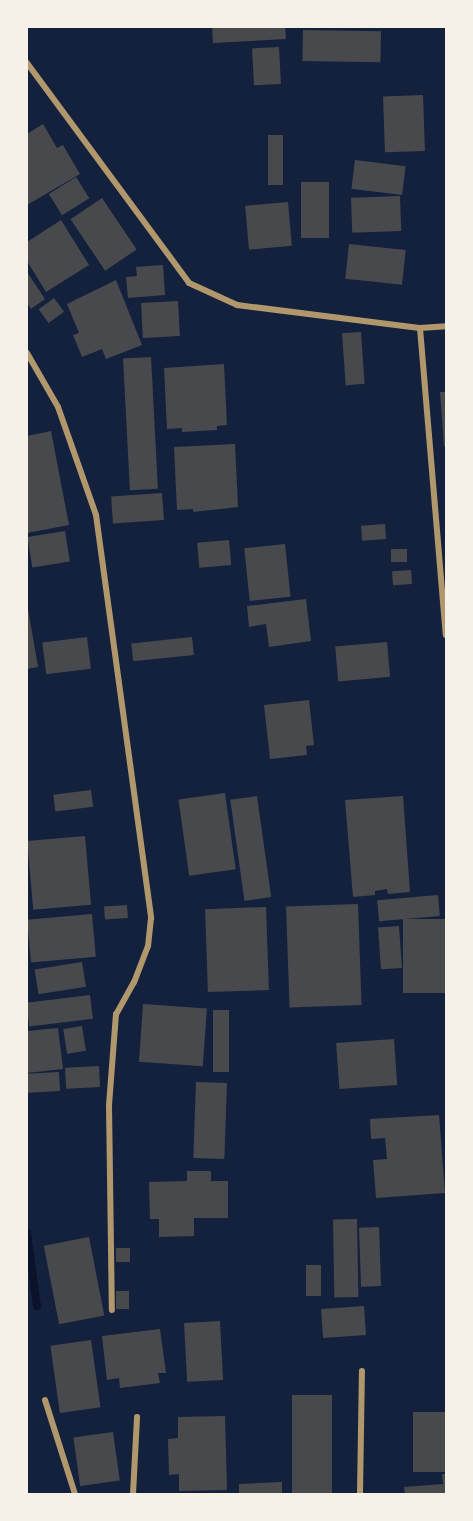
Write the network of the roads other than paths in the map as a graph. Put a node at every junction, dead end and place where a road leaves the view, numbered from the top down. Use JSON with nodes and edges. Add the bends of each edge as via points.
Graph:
{"nodes":[{"id":1,"x":27,"y":63,"type":"edge"},
{"id":2,"x":446,"y":326,"type":"edge"},
{"id":3,"x":420,"y":328,"type":"junction"},
{"id":4,"x":27,"y":353,"type":"edge"},
{"id":5,"x":445,"y":606,"type":"edge"},
{"id":6,"x":446,"y":635,"type":"edge"},
{"id":7,"x":112,"y":1310,"type":"dead end"},
{"id":8,"x":362,"y":1371,"type":"dead end"},
{"id":9,"x":45,"y":1400,"type":"dead end"},
{"id":10,"x":137,"y":1417,"type":"dead end"},
{"id":11,"x":75,"y":1494,"type":"edge"},
{"id":12,"x":133,"y":1494,"type":"edge"},
{"id":13,"x":360,"y":1494,"type":"edge"}],
"edges":[{"from":1,"to":3,"type":"street","via":[[189,283],[237,305]]},
{"from":2,"to":3,"type":"street"},
{"from":3,"to":5,"type":"street"},
{"from":4,"to":7,"type":"street","via":[[58,407],[96,515],[151,918],[148,946],[116,1014],[114,1027],[108,1105]]},
{"from":5,"to":6,"type":"street"},
{"from":8,"to":13,"type":"street"},
{"from":9,"to":11,"type":"street"},
{"from":10,"to":12,"type":"street"}]}
